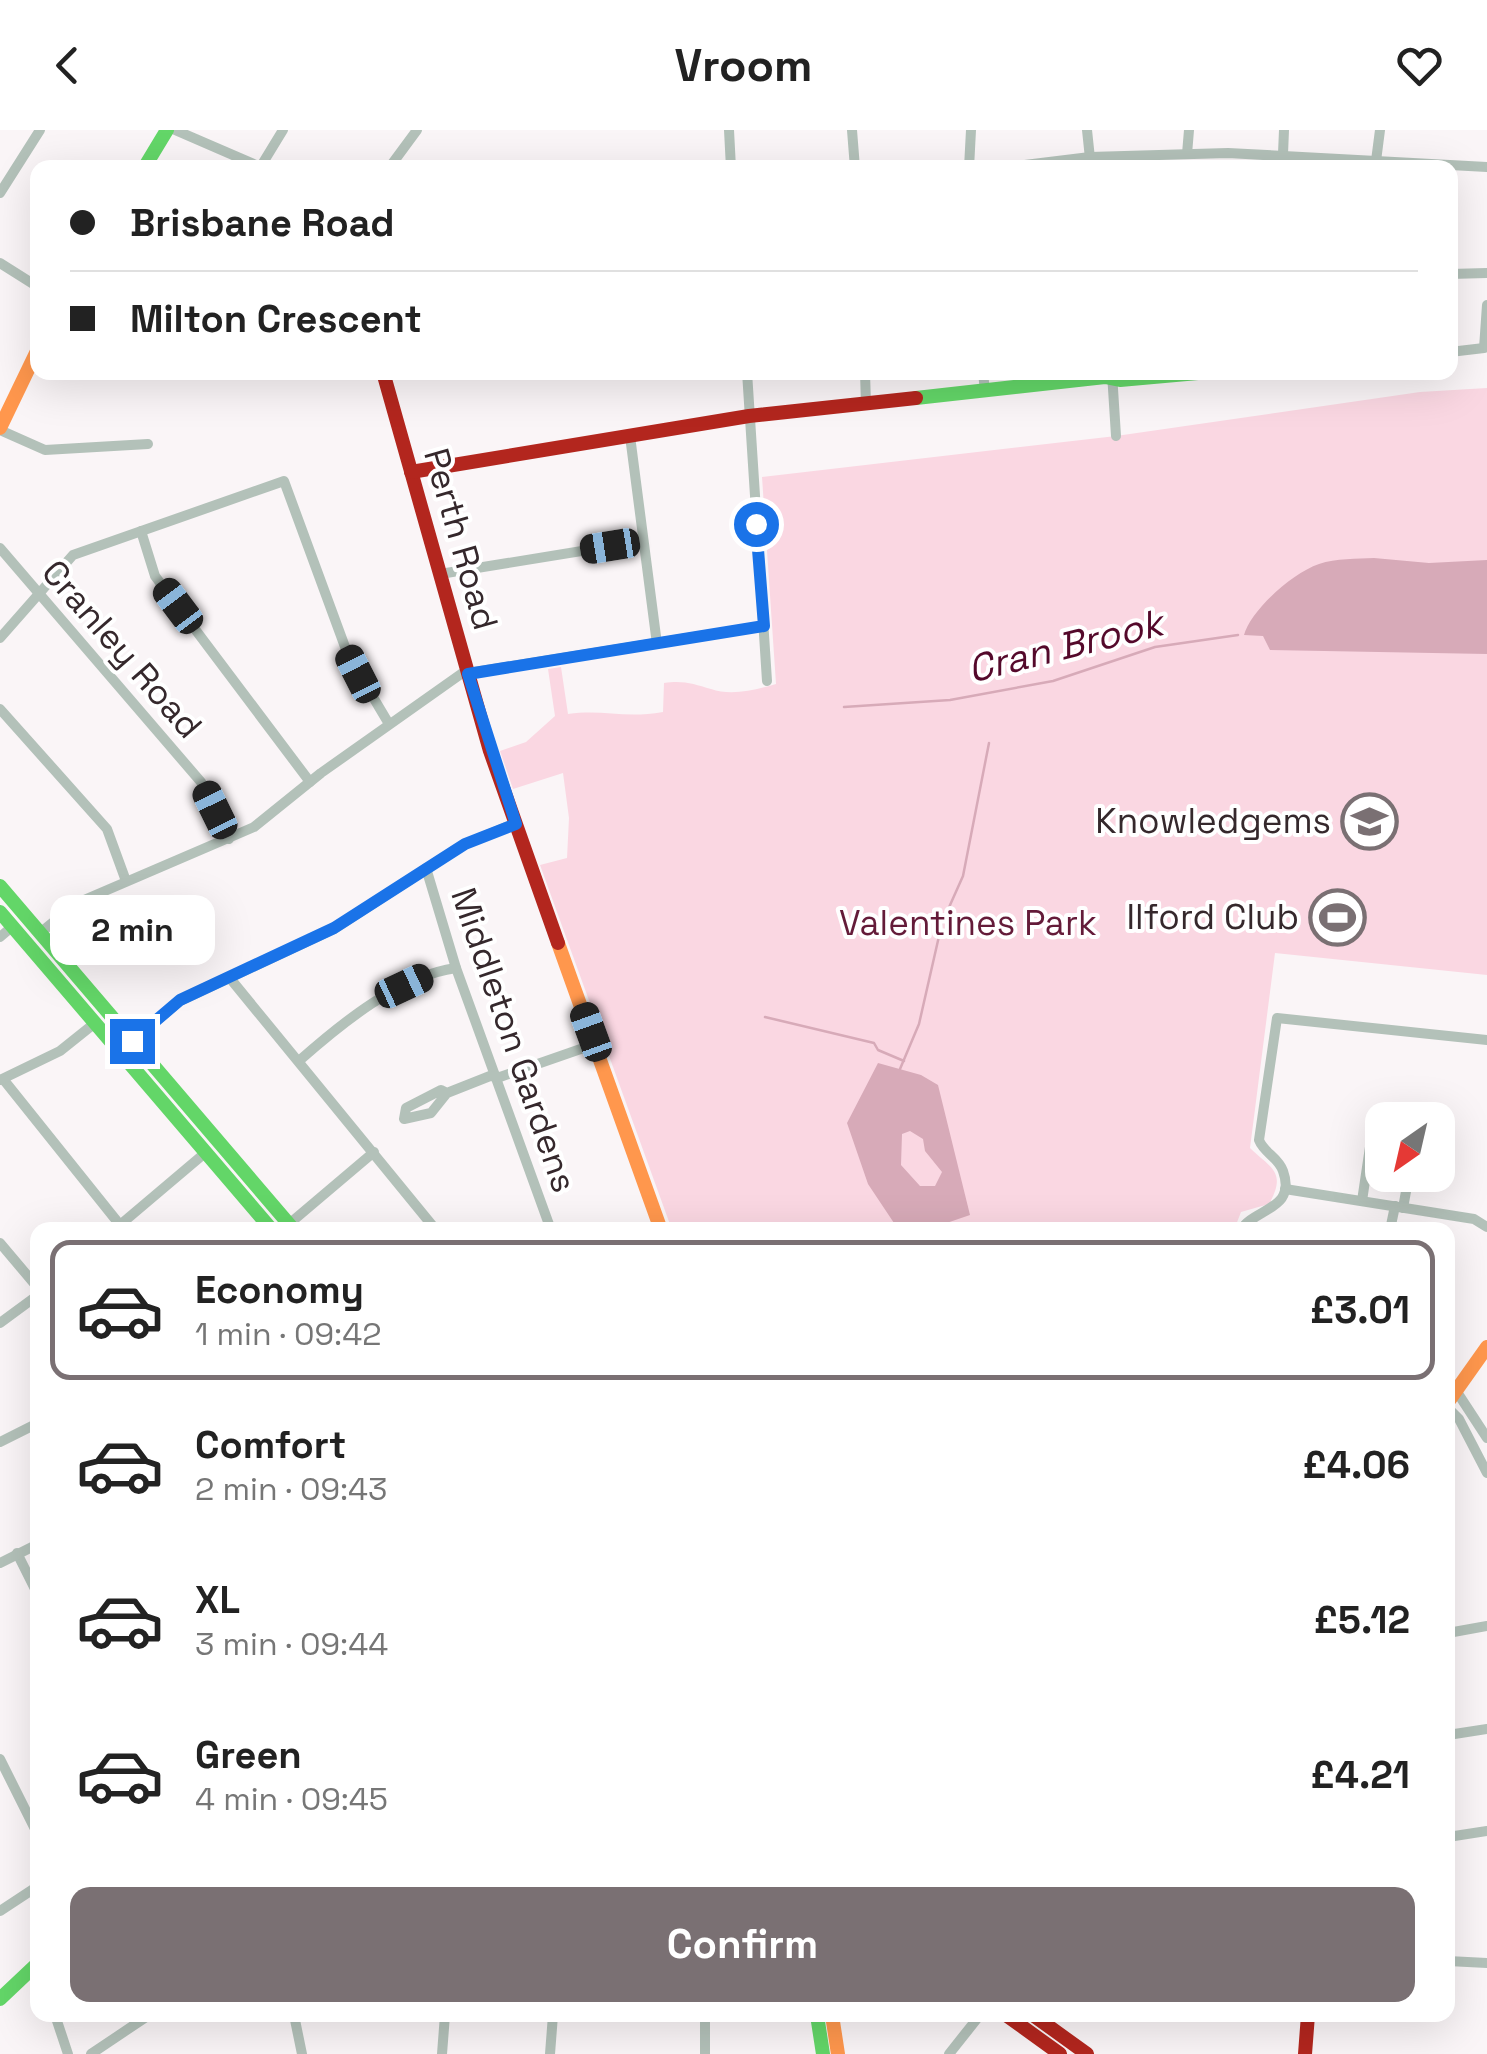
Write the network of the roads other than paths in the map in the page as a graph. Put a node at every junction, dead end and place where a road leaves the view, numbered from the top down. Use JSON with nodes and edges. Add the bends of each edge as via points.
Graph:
{"nodes":[{"id":1,"x":40,"y":130,"type":"edge"},
{"id":2,"x":171,"y":130,"type":"edge"},
{"id":3,"x":283,"y":130,"type":"edge"},
{"id":4,"x":417,"y":130,"type":"edge"},
{"id":5,"x":730,"y":130,"type":"edge"},
{"id":6,"x":852,"y":130,"type":"edge"},
{"id":7,"x":971,"y":130,"type":"edge"},
{"id":8,"x":1088,"y":130,"type":"edge"},
{"id":9,"x":1189,"y":130,"type":"edge"},
{"id":10,"x":1284,"y":130,"type":"edge"},
{"id":11,"x":1380,"y":130,"type":"edge"},
{"id":12,"x":1188,"y":154,"type":"junction"},
{"id":13,"x":1283,"y":154,"type":"junction"},
{"id":14,"x":150,"y":160,"type":"edge"},
{"id":15,"x":245,"y":160,"type":"edge"},
{"id":16,"x":266,"y":160,"type":"edge"},
{"id":17,"x":394,"y":160,"type":"edge"},
{"id":18,"x":732,"y":160,"type":"edge"},
{"id":19,"x":854,"y":160,"type":"edge"},
{"id":20,"x":970,"y":160,"type":"edge"},
{"id":21,"x":1091,"y":160,"type":"edge"},
{"id":22,"x":1115,"y":160,"type":"edge"},
{"id":23,"x":1363,"y":160,"type":"edge"},
{"id":24,"x":1376,"y":160,"type":"edge"},
{"id":25,"x":1458,"y":165,"type":"edge"},
{"id":26,"x":1487,"y":166,"type":"edge"},
{"id":27,"x":0,"y":193,"type":"edge"},
{"id":28,"x":0,"y":263,"type":"edge"},
{"id":29,"x":1458,"y":274,"type":"edge"},
{"id":30,"x":1487,"y":274,"type":"edge"},
{"id":31,"x":30,"y":282,"type":"edge"},
{"id":32,"x":1487,"y":305,"type":"edge"},
{"id":33,"x":1485,"y":349,"type":"edge"},
{"id":34,"x":1458,"y":351,"type":"edge"},
{"id":35,"x":30,"y":361,"type":"edge"},
{"id":36,"x":385,"y":380,"type":"edge"},
{"id":37,"x":747,"y":380,"type":"edge"},
{"id":38,"x":865,"y":380,"type":"edge"},
{"id":39,"x":983,"y":380,"type":"edge"},
{"id":40,"x":1074,"y":380,"type":"edge"},
{"id":41,"x":1112,"y":380,"type":"edge"},
{"id":42,"x":984,"y":392,"type":"junction"},
{"id":43,"x":5,"y":398,"type":"edge"},
{"id":44,"x":866,"y":405,"type":"junction"},
{"id":45,"x":749,"y":416,"type":"junction"},
{"id":46,"x":0,"y":429,"type":"edge"},
{"id":47,"x":630,"y":436,"type":"junction"},
{"id":48,"x":1116,"y":436,"type":"dead end"},
{"id":49,"x":148,"y":444,"type":"dead end"},
{"id":50,"x":411,"y":472,"type":"junction"},
{"id":51,"x":141,"y":532,"type":"junction"},
{"id":52,"x":644,"y":541,"type":"junction"},
{"id":53,"x":0,"y":548,"type":"edge"},
{"id":54,"x":440,"y":574,"type":"junction"},
{"id":55,"x":37,"y":593,"type":"junction"},
{"id":56,"x":764,"y":626,"type":"junction"},
{"id":57,"x":0,"y":638,"type":"edge"},
{"id":58,"x":657,"y":644,"type":"junction"},
{"id":59,"x":468,"y":674,"type":"junction"},
{"id":60,"x":767,"y":680,"type":"dead end"},
{"id":61,"x":0,"y":710,"type":"edge"},
{"id":62,"x":388,"y":724,"type":"junction"},
{"id":63,"x":310,"y":782,"type":"junction"},
{"id":64,"x":516,"y":824,"type":"junction"},
{"id":65,"x":229,"y":839,"type":"junction"},
{"id":66,"x":426,"y":868,"type":"junction"},
{"id":67,"x":126,"y":881,"type":"junction"},
{"id":68,"x":0,"y":886,"type":"edge"},
{"id":69,"x":0,"y":912,"type":"edge"},
{"id":70,"x":12,"y":926,"type":"junction"},
{"id":71,"x":40,"y":933,"type":"junction"},
{"id":72,"x":0,"y":937,"type":"edge"},
{"id":73,"x":456,"y":968,"type":"junction"},
{"id":74,"x":230,"y":978,"type":"junction"},
{"id":75,"x":95,"y":1023,"type":"junction"},
{"id":76,"x":1487,"y":1040,"type":"edge"},
{"id":77,"x":132,"y":1041,"type":"junction"},
{"id":78,"x":595,"y":1044,"type":"junction"},
{"id":79,"x":300,"y":1060,"type":"junction"},
{"id":80,"x":496,"y":1076,"type":"junction"},
{"id":81,"x":1,"y":1079,"type":"edge"},
{"id":82,"x":447,"y":1093,"type":"dead end"},
{"id":83,"x":205,"y":1152,"type":"junction"},
{"id":84,"x":374,"y":1152,"type":"junction"},
{"id":85,"x":1365,"y":1181,"type":"edge"},
{"id":86,"x":1285,"y":1189,"type":"junction"},
{"id":87,"x":1403,"y":1192,"type":"edge"},
{"id":88,"x":1362,"y":1201,"type":"junction"},
{"id":89,"x":1399,"y":1207,"type":"junction"},
{"id":90,"x":1484,"y":1221,"type":"edge"},
{"id":91,"x":115,"y":1222,"type":"edge"},
{"id":92,"x":127,"y":1222,"type":"edge"},
{"id":93,"x":265,"y":1222,"type":"edge"},
{"id":94,"x":287,"y":1222,"type":"edge"},
{"id":95,"x":295,"y":1222,"type":"edge"},
{"id":96,"x":430,"y":1222,"type":"edge"},
{"id":97,"x":548,"y":1222,"type":"edge"},
{"id":98,"x":658,"y":1222,"type":"edge"},
{"id":99,"x":1246,"y":1222,"type":"edge"},
{"id":100,"x":1393,"y":1222,"type":"edge"},
{"id":101,"x":0,"y":1243,"type":"edge"},
{"id":102,"x":30,"y":1282,"type":"edge"},
{"id":103,"x":30,"y":1298,"type":"edge"},
{"id":104,"x":0,"y":1322,"type":"edge"},
{"id":105,"x":1487,"y":1348,"type":"edge"},
{"id":106,"x":1455,"y":1394,"type":"edge"},
{"id":107,"x":1455,"y":1404,"type":"edge"},
{"id":108,"x":1455,"y":1406,"type":"edge"},
{"id":109,"x":30,"y":1426,"type":"edge"},
{"id":110,"x":1487,"y":1438,"type":"edge"},
{"id":111,"x":0,"y":1442,"type":"edge"},
{"id":112,"x":1482,"y":1450,"type":"edge"},
{"id":113,"x":1487,"y":1473,"type":"edge"},
{"id":114,"x":30,"y":1548,"type":"edge"},
{"id":115,"x":17,"y":1554,"type":"junction"},
{"id":116,"x":0,"y":1563,"type":"edge"},
{"id":117,"x":30,"y":1579,"type":"edge"},
{"id":118,"x":1487,"y":1626,"type":"edge"},
{"id":119,"x":1455,"y":1631,"type":"edge"},
{"id":120,"x":1487,"y":1729,"type":"edge"},
{"id":121,"x":1455,"y":1734,"type":"edge"},
{"id":122,"x":0,"y":1759,"type":"edge"},
{"id":123,"x":30,"y":1818,"type":"edge"},
{"id":124,"x":1487,"y":1831,"type":"edge"},
{"id":125,"x":1455,"y":1836,"type":"edge"},
{"id":126,"x":30,"y":1891,"type":"edge"},
{"id":127,"x":0,"y":1910,"type":"edge"},
{"id":128,"x":1455,"y":1961,"type":"edge"},
{"id":129,"x":1487,"y":1963,"type":"edge"},
{"id":130,"x":30,"y":1971,"type":"edge"},
{"id":131,"x":0,"y":1999,"type":"edge"},
{"id":132,"x":57,"y":2022,"type":"edge"},
{"id":133,"x":139,"y":2022,"type":"edge"},
{"id":134,"x":295,"y":2022,"type":"edge"},
{"id":135,"x":444,"y":2022,"type":"edge"},
{"id":136,"x":552,"y":2022,"type":"edge"},
{"id":137,"x":706,"y":2022,"type":"edge"},
{"id":138,"x":818,"y":2022,"type":"edge"},
{"id":139,"x":833,"y":2022,"type":"edge"},
{"id":140,"x":974,"y":2022,"type":"edge"},
{"id":141,"x":1016,"y":2022,"type":"edge"},
{"id":142,"x":1043,"y":2022,"type":"edge"},
{"id":143,"x":1307,"y":2022,"type":"edge"},
{"id":144,"x":68,"y":2054,"type":"edge"},
{"id":145,"x":91,"y":2054,"type":"edge"},
{"id":146,"x":302,"y":2054,"type":"edge"},
{"id":147,"x":442,"y":2054,"type":"edge"},
{"id":148,"x":550,"y":2054,"type":"edge"},
{"id":149,"x":705,"y":2054,"type":"edge"},
{"id":150,"x":823,"y":2054,"type":"edge"},
{"id":151,"x":838,"y":2054,"type":"edge"},
{"id":152,"x":949,"y":2054,"type":"edge"},
{"id":153,"x":1060,"y":2054,"type":"edge"},
{"id":154,"x":1086,"y":2054,"type":"edge"},
{"id":155,"x":1305,"y":2054,"type":"edge"}],
"edges":[{"from":1,"to":27,"type":"street"},
{"from":2,"to":14,"type":"main road"},
{"from":2,"to":15,"type":"street"},
{"from":3,"to":16,"type":"street"},
{"from":4,"to":17,"type":"street"},
{"from":5,"to":18,"type":"street"},
{"from":6,"to":19,"type":"street"},
{"from":7,"to":20,"type":"street"},
{"from":8,"to":21,"type":"street"},
{"from":9,"to":12,"type":"street"},
{"from":10,"to":13,"type":"street"},
{"from":11,"to":24,"type":"street"},
{"from":12,"to":13,"type":"street"},
{"from":12,"to":22,"type":"street"},
{"from":13,"to":23,"type":"street"},
{"from":25,"to":26,"type":"street"},
{"from":28,"to":31,"type":"street"},
{"from":29,"to":30,"type":"street"},
{"from":32,"to":33,"type":"street"},
{"from":33,"to":34,"type":"street"},
{"from":35,"to":43,"type":"main road"},
{"from":36,"to":50,"type":"main road","name":"Perth Road"},
{"from":37,"to":45,"type":"street"},
{"from":38,"to":44,"type":"street"},
{"from":39,"to":42,"type":"street"},
{"from":40,"to":42,"type":"main road"},
{"from":41,"to":48,"type":"street"},
{"from":42,"to":44,"type":"main road"},
{"from":43,"to":46,"type":"main road"},
{"from":44,"to":45,"type":"main road"},
{"from":45,"to":47,"type":"main road"},
{"from":45,"to":56,"type":"street"},
{"from":46,"to":49,"type":"street","via":[[45,450]]},
{"from":47,"to":50,"type":"main road"},
{"from":47,"to":52,"type":"street"},
{"from":50,"to":54,"type":"main road","name":"Perth Road"},
{"from":51,"to":55,"type":"street","via":[[74,555]]},
{"from":51,"to":62,"type":"street","via":[[278,480],[288,484],[348,655]]},
{"from":51,"to":63,"type":"street","via":[[156,576]]},
{"from":52,"to":54,"type":"street"},
{"from":52,"to":58,"type":"street"},
{"from":53,"to":55,"type":"street","name":"Cranley Road"},
{"from":54,"to":59,"type":"main road","name":"Perth Road"},
{"from":55,"to":57,"type":"street"},
{"from":55,"to":65,"type":"street","name":"Cranley Road","via":[[201,782]]},
{"from":56,"to":58,"type":"street"},
{"from":56,"to":60,"type":"street"},
{"from":58,"to":59,"type":"street"},
{"from":59,"to":62,"type":"street","via":[[441,684]]},
{"from":59,"to":64,"type":"main road","name":"Perth Road"},
{"from":61,"to":67,"type":"street","via":[[107,829]]},
{"from":62,"to":63,"type":"street"},
{"from":63,"to":65,"type":"street"},
{"from":64,"to":66,"type":"street"},
{"from":64,"to":78,"type":"main road","name":"Perth Road"},
{"from":65,"to":67,"type":"street"},
{"from":66,"to":73,"type":"street","name":"Middleton Gardens"},
{"from":66,"to":74,"type":"street","via":[[334,928]]},
{"from":67,"to":71,"type":"street","via":[[74,905]]},
{"from":68,"to":71,"type":"main road"},
{"from":69,"to":70,"type":"main road"},
{"from":70,"to":72,"type":"street"},
{"from":70,"to":75,"type":"main road"},
{"from":71,"to":77,"type":"main road"},
{"from":73,"to":79,"type":"street","via":[[404,986]]},
{"from":73,"to":80,"type":"street","name":"Middleton Gardens"},
{"from":74,"to":77,"type":"street","via":[[180,1000]]},
{"from":74,"to":79,"type":"street"},
{"from":75,"to":81,"type":"street","via":[[60,1051]]},
{"from":75,"to":83,"type":"main road"},
{"from":76,"to":86,"type":"street","via":[[1277,1018],[1259,1140],[1282,1168]]},
{"from":77,"to":94,"type":"main road"},
{"from":78,"to":80,"type":"street"},
{"from":78,"to":98,"type":"main road","name":"Perth Road"},
{"from":79,"to":84,"type":"street"},
{"from":80,"to":82,"type":"street"},
{"from":80,"to":97,"type":"street","name":"Middleton Gardens"},
{"from":81,"to":91,"type":"street"},
{"from":83,"to":92,"type":"street"},
{"from":83,"to":93,"type":"main road"},
{"from":84,"to":95,"type":"street"},
{"from":84,"to":96,"type":"street"},
{"from":85,"to":88,"type":"street"},
{"from":86,"to":88,"type":"street"},
{"from":86,"to":99,"type":"street","via":[[1274,1210]]},
{"from":87,"to":89,"type":"street"},
{"from":88,"to":89,"type":"street"},
{"from":89,"to":90,"type":"street"},
{"from":89,"to":100,"type":"street"},
{"from":101,"to":102,"type":"street"},
{"from":103,"to":104,"type":"street"},
{"from":105,"to":106,"type":"main road"},
{"from":107,"to":110,"type":"street"},
{"from":108,"to":112,"type":"street"},
{"from":109,"to":111,"type":"street"},
{"from":112,"to":113,"type":"street"},
{"from":114,"to":115,"type":"street"},
{"from":115,"to":116,"type":"street"},
{"from":115,"to":117,"type":"street"},
{"from":118,"to":119,"type":"street"},
{"from":120,"to":121,"type":"street"},
{"from":122,"to":123,"type":"street"},
{"from":124,"to":125,"type":"street"},
{"from":126,"to":127,"type":"street"},
{"from":128,"to":129,"type":"street"},
{"from":130,"to":131,"type":"main road"},
{"from":132,"to":144,"type":"street"},
{"from":133,"to":145,"type":"street"},
{"from":134,"to":146,"type":"street"},
{"from":135,"to":147,"type":"street"},
{"from":136,"to":148,"type":"street"},
{"from":137,"to":149,"type":"street"},
{"from":138,"to":150,"type":"main road"},
{"from":139,"to":151,"type":"main road"},
{"from":140,"to":152,"type":"street"},
{"from":141,"to":153,"type":"main road"},
{"from":142,"to":154,"type":"main road"},
{"from":143,"to":155,"type":"main road"}]}
